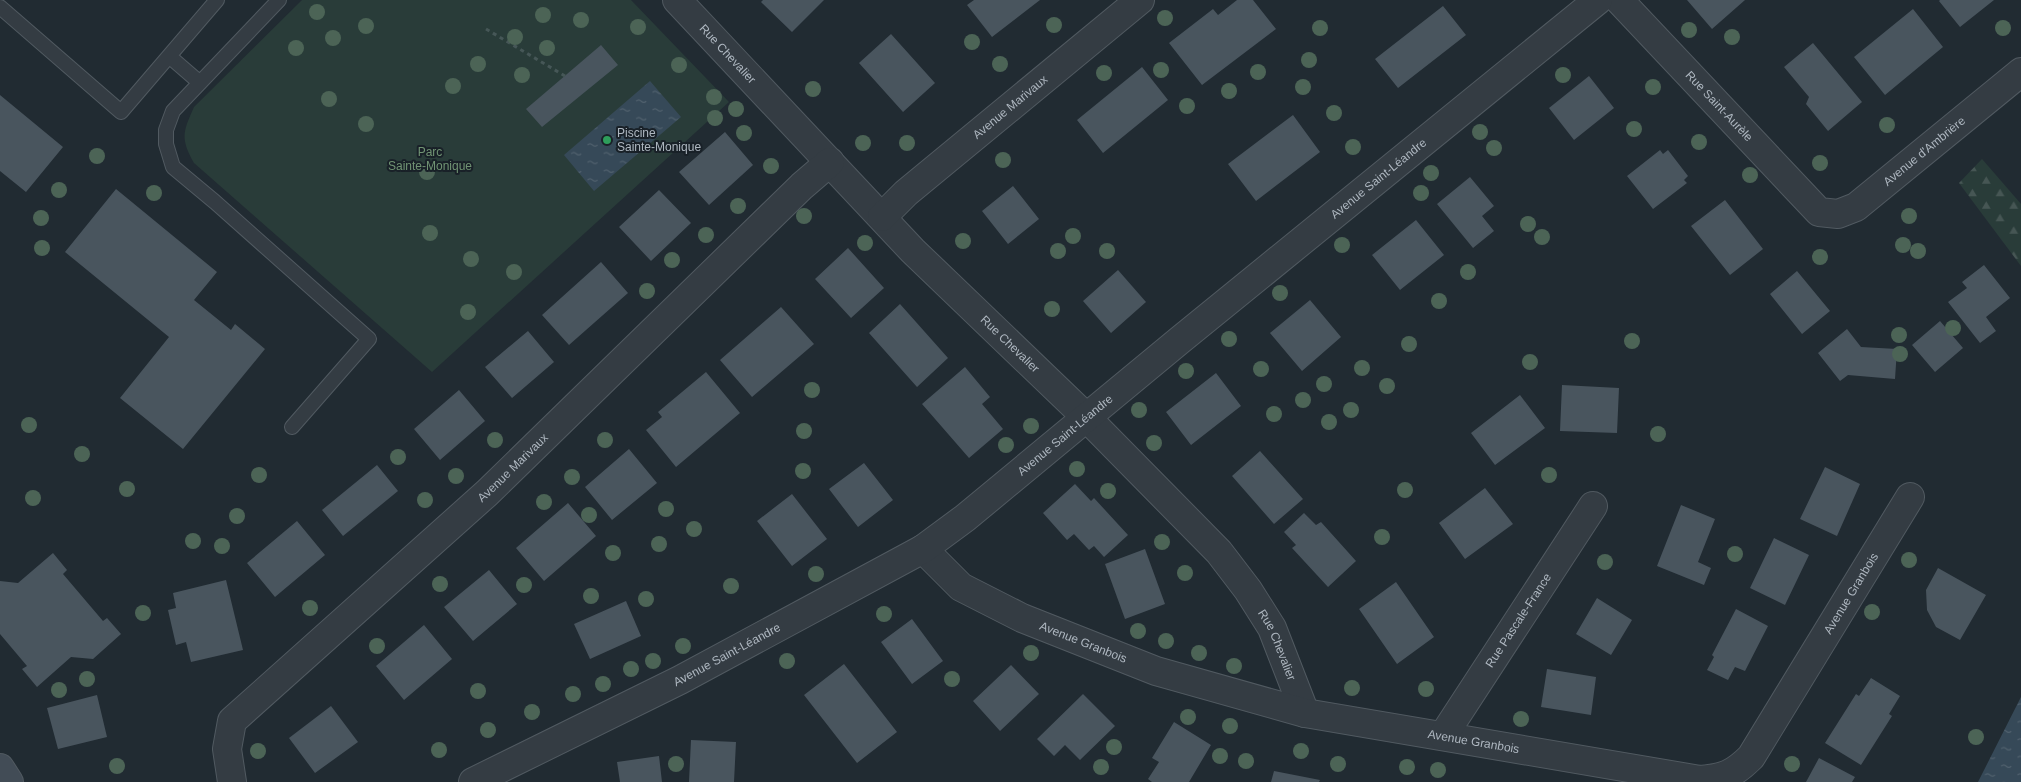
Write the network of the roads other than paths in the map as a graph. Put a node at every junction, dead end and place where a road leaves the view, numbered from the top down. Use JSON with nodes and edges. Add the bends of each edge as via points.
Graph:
{"nodes":[{"id":1,"x":217,"y":0,"type":"edge"},
{"id":2,"x":279,"y":0,"type":"edge"},
{"id":3,"x":677,"y":0,"type":"edge"},
{"id":4,"x":1140,"y":0,"type":"edge"},
{"id":5,"x":1598,"y":0,"type":"edge"},
{"id":6,"x":1619,"y":0,"type":"edge"},
{"id":7,"x":0,"y":7,"type":"edge"},
{"id":8,"x":169,"y":56,"type":"junction"},
{"id":9,"x":2021,"y":72,"type":"edge"},
{"id":10,"x":199,"y":82,"type":"junction"},
{"id":11,"x":830,"y":162,"type":"junction"},
{"id":12,"x":1819,"y":212,"type":"joint"},
{"id":13,"x":882,"y":217,"type":"junction"},
{"id":14,"x":1086,"y":417,"type":"junction"},
{"id":15,"x":292,"y":428,"type":"dead end"},
{"id":16,"x":1910,"y":497,"type":"dead end"},
{"id":17,"x":1593,"y":506,"type":"dead end"},
{"id":18,"x":923,"y":549,"type":"junction"},
{"id":19,"x":1305,"y":713,"type":"junction"},
{"id":20,"x":1443,"y":736,"type":"junction"},
{"id":21,"x":0,"y":768,"type":"edge"},
{"id":22,"x":10,"y":782,"type":"edge"},
{"id":23,"x":232,"y":782,"type":"edge"},
{"id":24,"x":473,"y":782,"type":"edge"}],
"edges":[{"from":1,"to":8,"type":"lane"},
{"from":2,"to":10,"type":"lane"},
{"from":3,"to":11,"type":"street","name":"Rue Chevalier"},
{"from":4,"to":13,"type":"street","name":"Avenue Marivaux","via":[[906,193]]},
{"from":5,"to":14,"type":"street","name":"Avenue Saint-Léandre"},
{"from":6,"to":12,"type":"street","name":"Rue Saint-Aurèle"},
{"from":7,"to":8,"type":"lane","via":[[121,112]]},
{"from":8,"to":10,"type":"lane"},
{"from":9,"to":12,"type":"street","name":"Avenue d'Ambrière","via":[[1856,207],[1838,214]]},
{"from":10,"to":15,"type":"lane","via":[[173,111],[166,130],[166,144],[173,167],[369,339]]},
{"from":11,"to":13,"type":"street","name":"Rue Chevalier"},
{"from":11,"to":23,"type":"street","name":"Avenue Marivaux","via":[[487,493],[232,721],[227,749]]},
{"from":13,"to":14,"type":"street","name":"Rue Chevalier","via":[[920,258]]},
{"from":14,"to":18,"type":"street","name":"Avenue Saint-Léandre"},
{"from":14,"to":19,"type":"street","name":"Rue Chevalier","via":[[1220,552],[1272,628]]},
{"from":16,"to":20,"type":"street","name":"Avenue Granbois","via":[[1751,757],[1738,771],[1700,780]]},
{"from":17,"to":20,"type":"street","name":"Rue Pascale-France"},
{"from":18,"to":19,"type":"street","name":"Avenue Granbois","via":[[961,587],[1022,618],[1156,671]]},
{"from":18,"to":24,"type":"street","name":"Avenue Saint-Léandre","via":[[680,680]]},
{"from":19,"to":20,"type":"street","name":"Avenue Granbois"},
{"from":21,"to":22,"type":"main road"}]}
